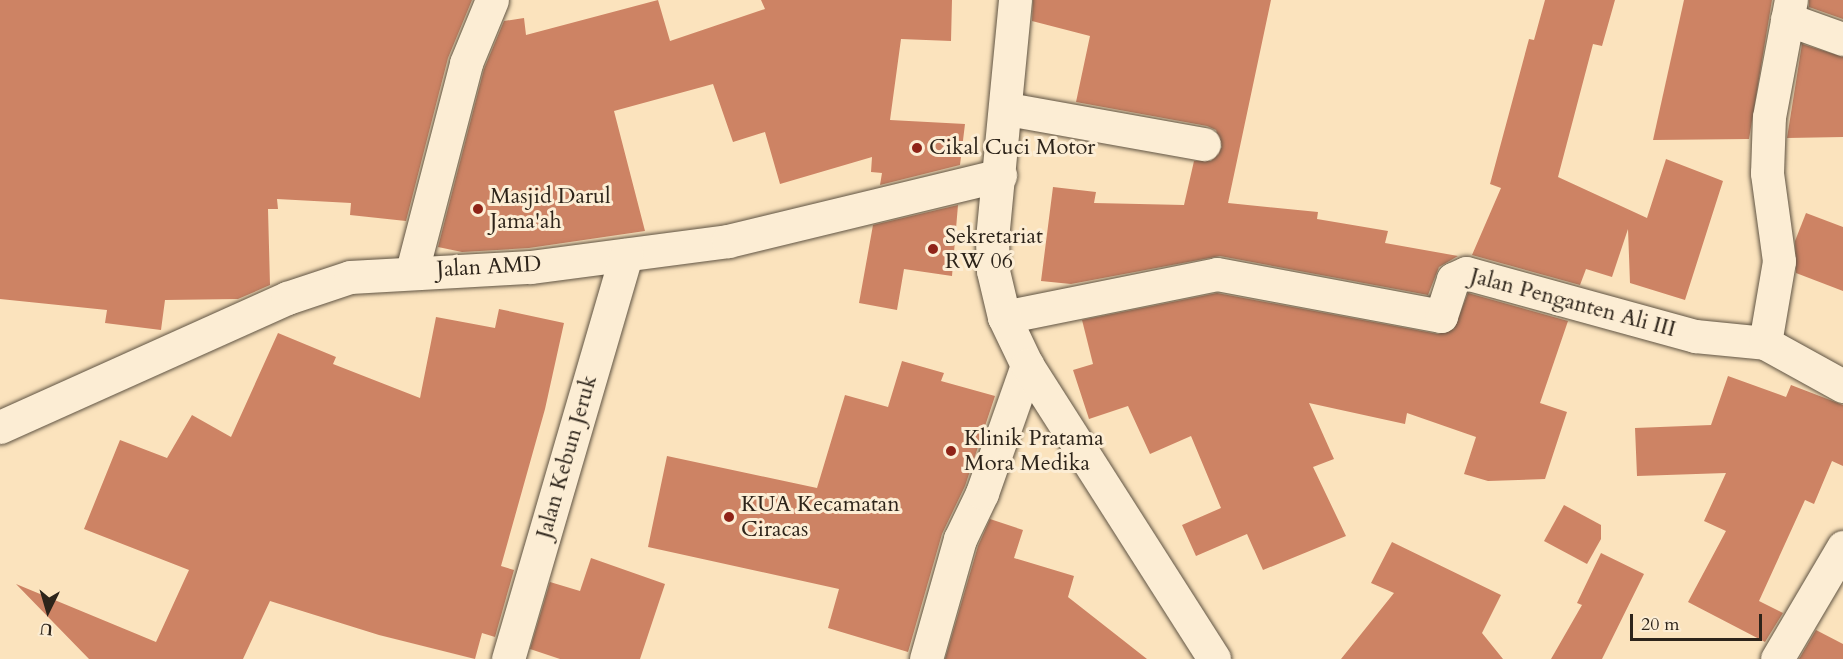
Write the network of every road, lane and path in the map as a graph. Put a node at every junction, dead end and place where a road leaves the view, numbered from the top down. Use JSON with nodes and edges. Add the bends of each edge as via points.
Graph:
{"nodes":[{"id":1,"x":492,"y":0,"type":"edge"},
{"id":2,"x":1015,"y":0,"type":"edge"},
{"id":3,"x":1789,"y":10,"type":"edge"},
{"id":4,"x":1843,"y":39,"type":"edge"},
{"id":5,"x":1007,"y":108,"type":"junction"},
{"id":6,"x":1204,"y":144,"type":"dead end"},
{"id":7,"x":999,"y":175,"type":"junction"},
{"id":8,"x":627,"y":255,"type":"junction"},
{"id":9,"x":412,"y":271,"type":"junction"},
{"id":10,"x":1004,"y":317,"type":"junction"},
{"id":11,"x":1765,"y":343,"type":"junction"},
{"id":12,"x":1027,"y":365,"type":"junction"},
{"id":13,"x":1843,"y":386,"type":"edge"},
{"id":14,"x":0,"y":427,"type":"edge"},
{"id":15,"x":1843,"y":547,"type":"edge"},
{"id":16,"x":508,"y":659,"type":"edge"},
{"id":17,"x":926,"y":659,"type":"edge"},
{"id":18,"x":1214,"y":659,"type":"edge"},
{"id":19,"x":1777,"y":659,"type":"edge"}],
"edges":[{"from":1,"to":9,"type":"street","via":[[466,63]]},
{"from":2,"to":5,"type":"street"},
{"from":3,"to":4,"type":"street"},
{"from":3,"to":11,"type":"street","via":[[1769,117],[1767,173],[1779,261]]},
{"from":5,"to":6,"type":"street"},
{"from":5,"to":7,"type":"street"},
{"from":7,"to":8,"type":"street","name":"Jalan AMD","via":[[728,241]]},
{"from":7,"to":10,"type":"street","via":[[993,271]]},
{"from":8,"to":9,"type":"street","name":"Jalan AMD","via":[[531,267]]},
{"from":8,"to":16,"type":"street","name":"Jalan Kebun Jeruk"},
{"from":9,"to":14,"type":"street","name":"Jalan AMD","via":[[350,277],[287,298]]},
{"from":10,"to":11,"type":"street","name":"Jalan Penganten Ali III","via":[[1217,274],[1441,316],[1453,279],[1466,273],[1695,336]]},
{"from":10,"to":12,"type":"street"},
{"from":11,"to":13,"type":"street","name":"Jalan Penganten Ali III"},
{"from":12,"to":17,"type":"street","via":[[982,493],[960,539]]},
{"from":12,"to":18,"type":"street"},
{"from":15,"to":19,"type":"street"}]}
